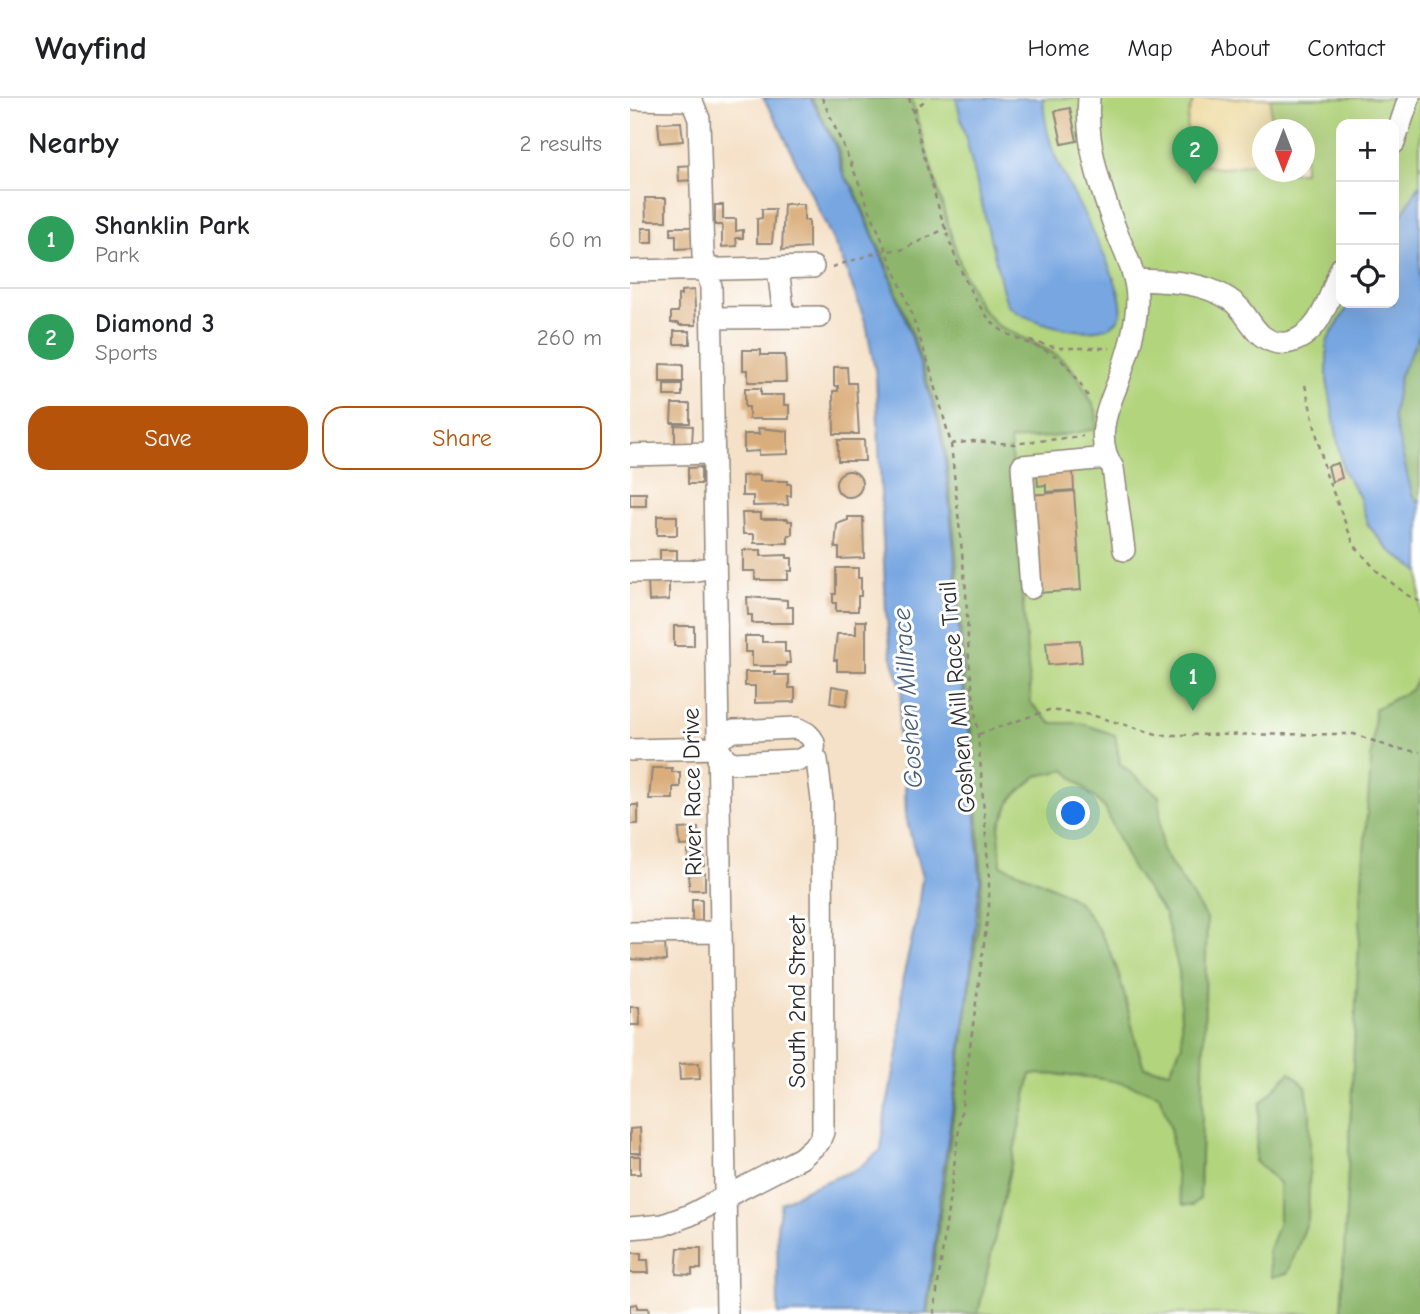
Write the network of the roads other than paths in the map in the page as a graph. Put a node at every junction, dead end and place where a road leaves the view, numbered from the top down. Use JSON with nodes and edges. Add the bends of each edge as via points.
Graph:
{"nodes":[{"id":1,"x":1088,"y":98,"type":"edge"},
{"id":2,"x":1409,"y":98,"type":"edge"},
{"id":3,"x":630,"y":99,"type":"edge"},
{"id":4,"x":1399,"y":128,"type":"edge"},
{"id":5,"x":813,"y":267,"type":"dead end"},
{"id":6,"x":778,"y":268,"type":"junction"},
{"id":7,"x":706,"y":270,"type":"junction"},
{"id":8,"x":630,"y":271,"type":"edge"},
{"id":9,"x":1336,"y":280,"type":"edge"},
{"id":10,"x":1135,"y":281,"type":"junction"},
{"id":11,"x":784,"y":317,"type":"junction"},
{"id":12,"x":820,"y":317,"type":"dead end"},
{"id":13,"x":711,"y":318,"type":"junction"},
{"id":14,"x":713,"y":453,"type":"junction"},
{"id":15,"x":630,"y":455,"type":"edge"},
{"id":16,"x":1107,"y":458,"type":"junction"},
{"id":17,"x":1124,"y":550,"type":"dead end"},
{"id":18,"x":715,"y":567,"type":"junction"},
{"id":19,"x":630,"y":572,"type":"edge"},
{"id":20,"x":1031,"y":588,"type":"dead end"},
{"id":21,"x":717,"y":748,"type":"junction"},
{"id":22,"x":630,"y":750,"type":"edge"},
{"id":23,"x":812,"y":754,"type":"junction"},
{"id":24,"x":720,"y":932,"type":"junction"},
{"id":25,"x":630,"y":933,"type":"edge"},
{"id":26,"x":725,"y":1196,"type":"junction"},
{"id":27,"x":630,"y":1228,"type":"edge"},
{"id":28,"x":727,"y":1314,"type":"edge"}],
"edges":[{"from":1,"to":10,"type":"street","via":[[1095,162]]},
{"from":2,"to":4,"type":"street"},
{"from":3,"to":7,"type":"street","name":"River Race Drive","via":[[686,100],[697,111]]},
{"from":5,"to":6,"type":"street"},
{"from":6,"to":7,"type":"street"},
{"from":6,"to":11,"type":"street"},
{"from":7,"to":8,"type":"street"},
{"from":7,"to":13,"type":"street","name":"River Race Drive"},
{"from":9,"to":10,"type":"street","via":[[1312,330],[1282,343],[1262,337],[1237,306],[1209,290],[1176,281]]},
{"from":10,"to":16,"type":"street","via":[[1138,297],[1130,343],[1106,416]]},
{"from":11,"to":12,"type":"street"},
{"from":11,"to":13,"type":"street"},
{"from":13,"to":14,"type":"street","name":"River Race Drive"},
{"from":14,"to":15,"type":"street"},
{"from":14,"to":18,"type":"street","name":"River Race Drive"},
{"from":16,"to":17,"type":"street","via":[[1113,468]]},
{"from":16,"to":20,"type":"street","via":[[1022,467]]},
{"from":18,"to":19,"type":"street"},
{"from":18,"to":21,"type":"street","name":"River Race Drive"},
{"from":21,"to":22,"type":"street"},
{"from":21,"to":23,"type":"street","via":[[734,762],[799,760]]},
{"from":21,"to":23,"type":"street","name":"South 2nd Street","via":[[727,732],[796,728],[811,736]]},
{"from":21,"to":24,"type":"street","name":"River Race Drive"},
{"from":23,"to":26,"type":"street","name":"South 2nd Street","via":[[817,760],[822,800],[823,1132],[801,1158]]},
{"from":24,"to":25,"type":"street"},
{"from":24,"to":26,"type":"street","name":"River Race Drive"},
{"from":26,"to":27,"type":"street","name":"South 2nd Street","via":[[674,1222]]},
{"from":26,"to":28,"type":"street","name":"River Race Drive"}]}
